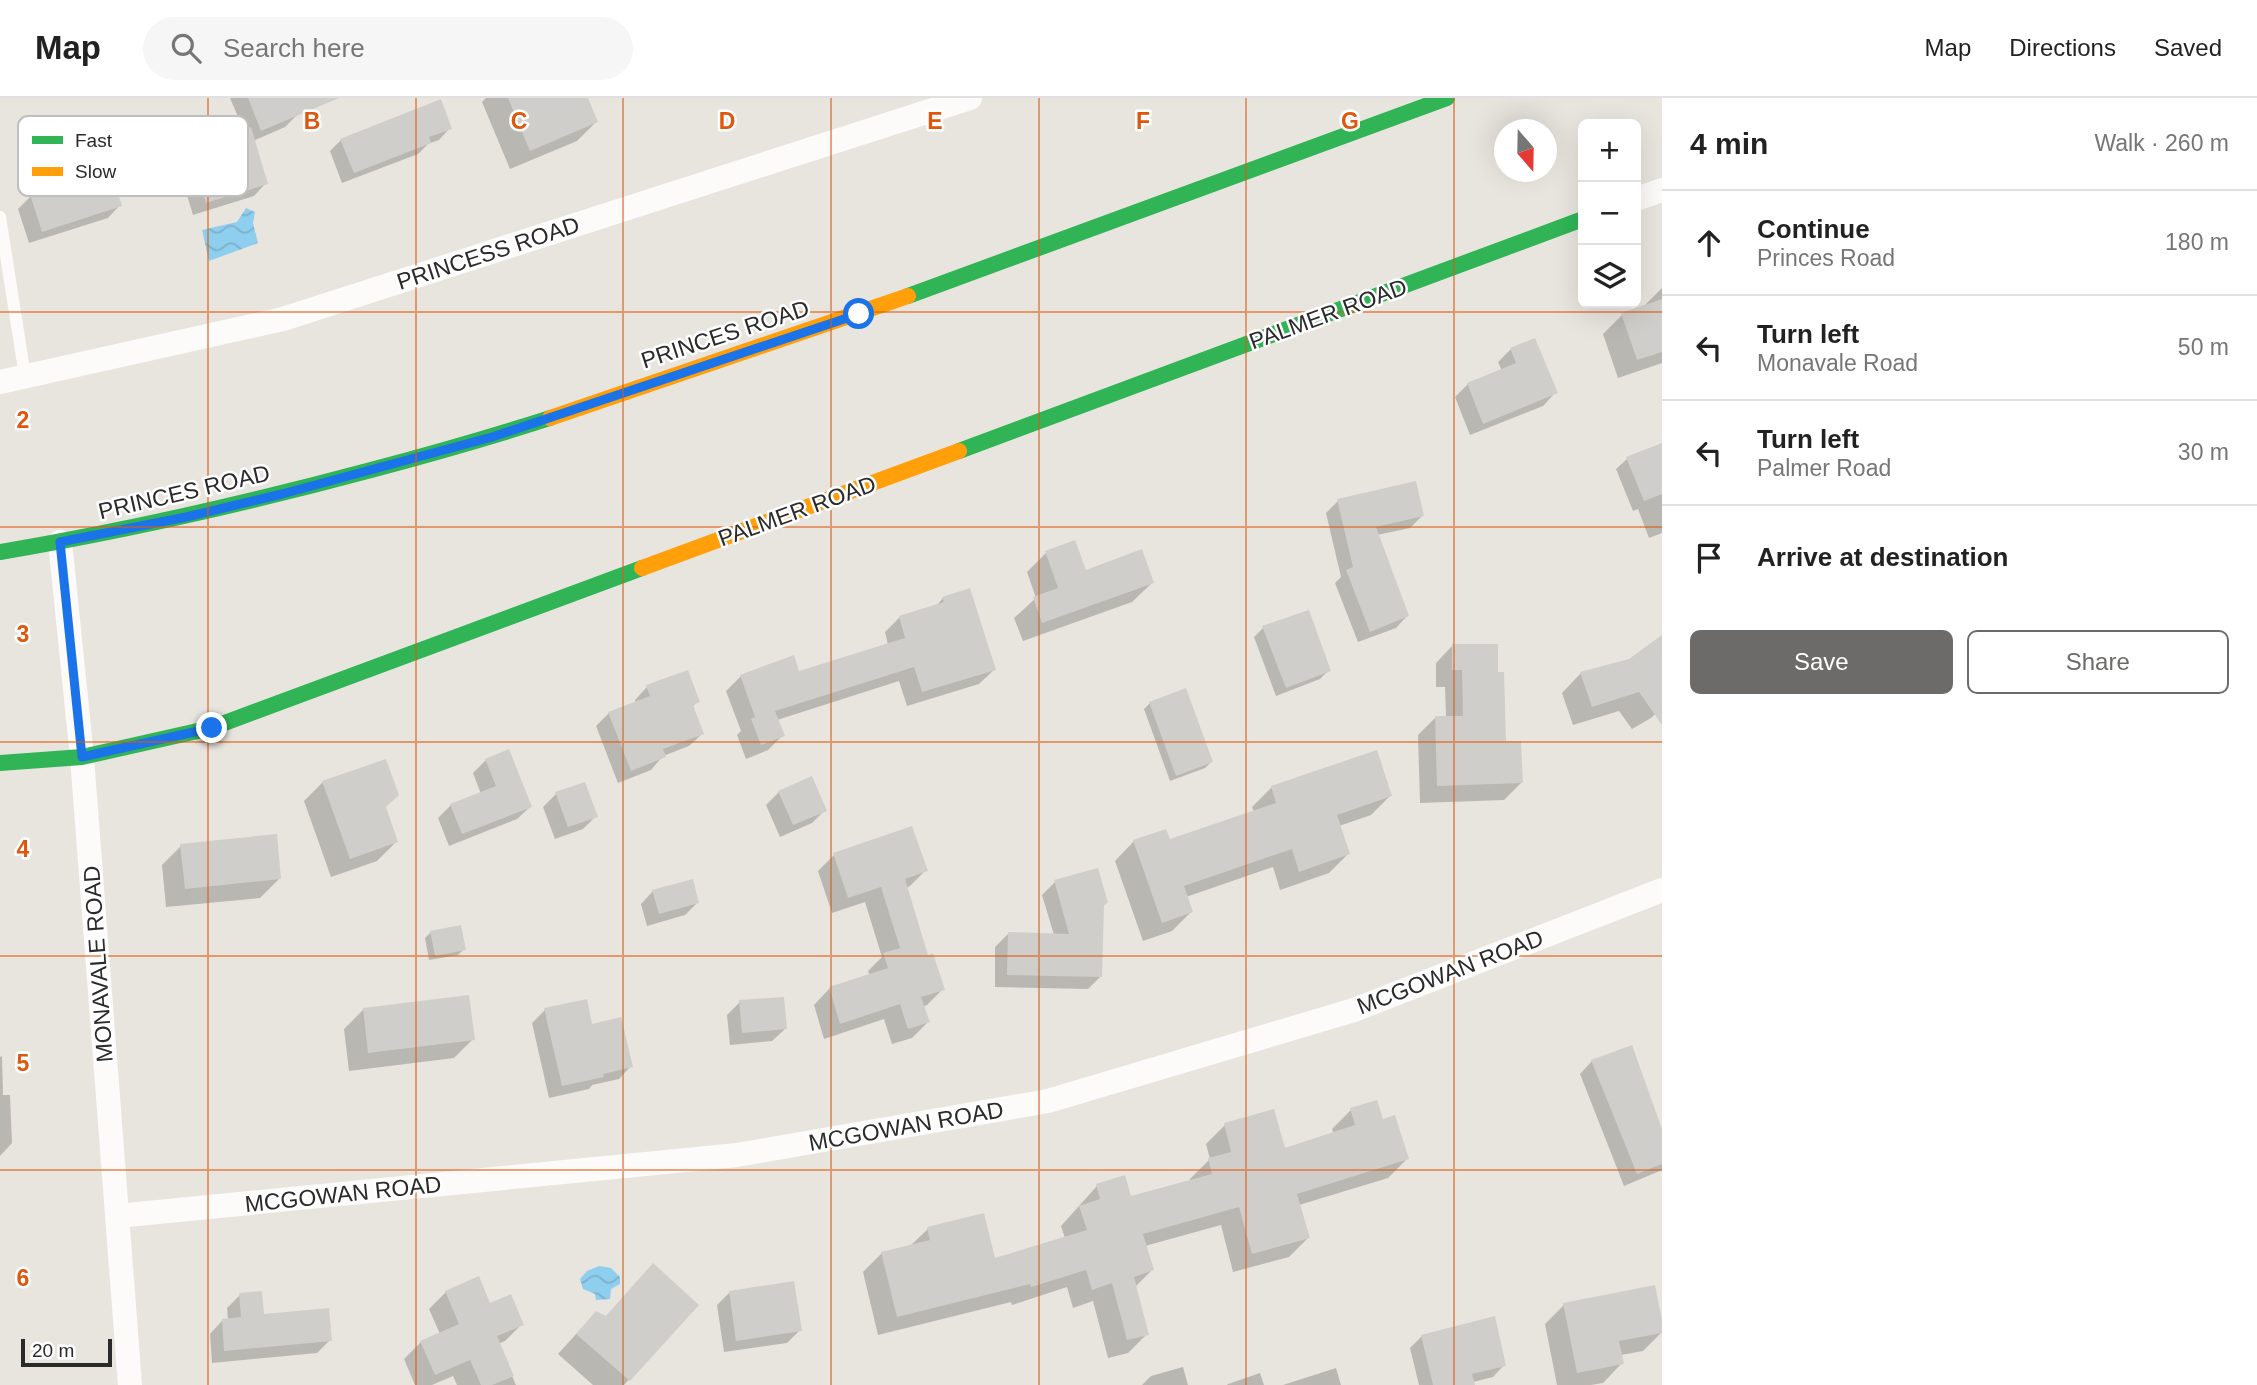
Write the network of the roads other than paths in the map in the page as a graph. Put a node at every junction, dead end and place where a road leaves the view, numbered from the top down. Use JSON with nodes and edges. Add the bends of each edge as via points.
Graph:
{"nodes":[{"id":1,"x":970,"y":98,"type":"edge"},
{"id":2,"x":1447,"y":98,"type":"edge"},
{"id":3,"x":1662,"y":190,"type":"edge"},
{"id":4,"x":1641,"y":198,"type":"edge"},
{"id":5,"x":0,"y":217,"type":"edge"},
{"id":6,"x":1578,"y":221,"type":"edge"},
{"id":7,"x":25,"y":376,"type":"junction"},
{"id":8,"x":0,"y":382,"type":"edge"},
{"id":9,"x":60,"y":542,"type":"junction"},
{"id":10,"x":0,"y":552,"type":"edge"},
{"id":11,"x":82,"y":757,"type":"junction"},
{"id":12,"x":0,"y":763,"type":"edge"},
{"id":13,"x":1662,"y":890,"type":"edge"},
{"id":14,"x":117,"y":1216,"type":"junction"},
{"id":15,"x":130,"y":1385,"type":"edge"}],
"edges":[{"from":1,"to":7,"type":"street","name":"PRINCESS ROAD","via":[[283,319]]},
{"from":2,"to":9,"type":"street","name":"PRINCES ROAD","via":[[859,314],[492,437],[270,497]]},
{"from":3,"to":4,"type":"street"},
{"from":5,"to":7,"type":"lane"},
{"from":6,"to":11,"type":"street","name":"PALMER ROAD","via":[[212,728]]},
{"from":7,"to":8,"type":"street","name":"PRINCESS ROAD"},
{"from":9,"to":10,"type":"street","name":"PRINCES ROAD"},
{"from":9,"to":11,"type":"street","name":"MONAVALE ROAD"},
{"from":11,"to":12,"type":"street","name":"PALMER ROAD"},
{"from":11,"to":14,"type":"street","name":"MONAVALE ROAD"},
{"from":13,"to":14,"type":"street","name":"MCGOWAN ROAD","via":[[1354,1010],[1048,1101],[737,1155]]},
{"from":14,"to":15,"type":"street","name":"MONAVALE ROAD"}]}
